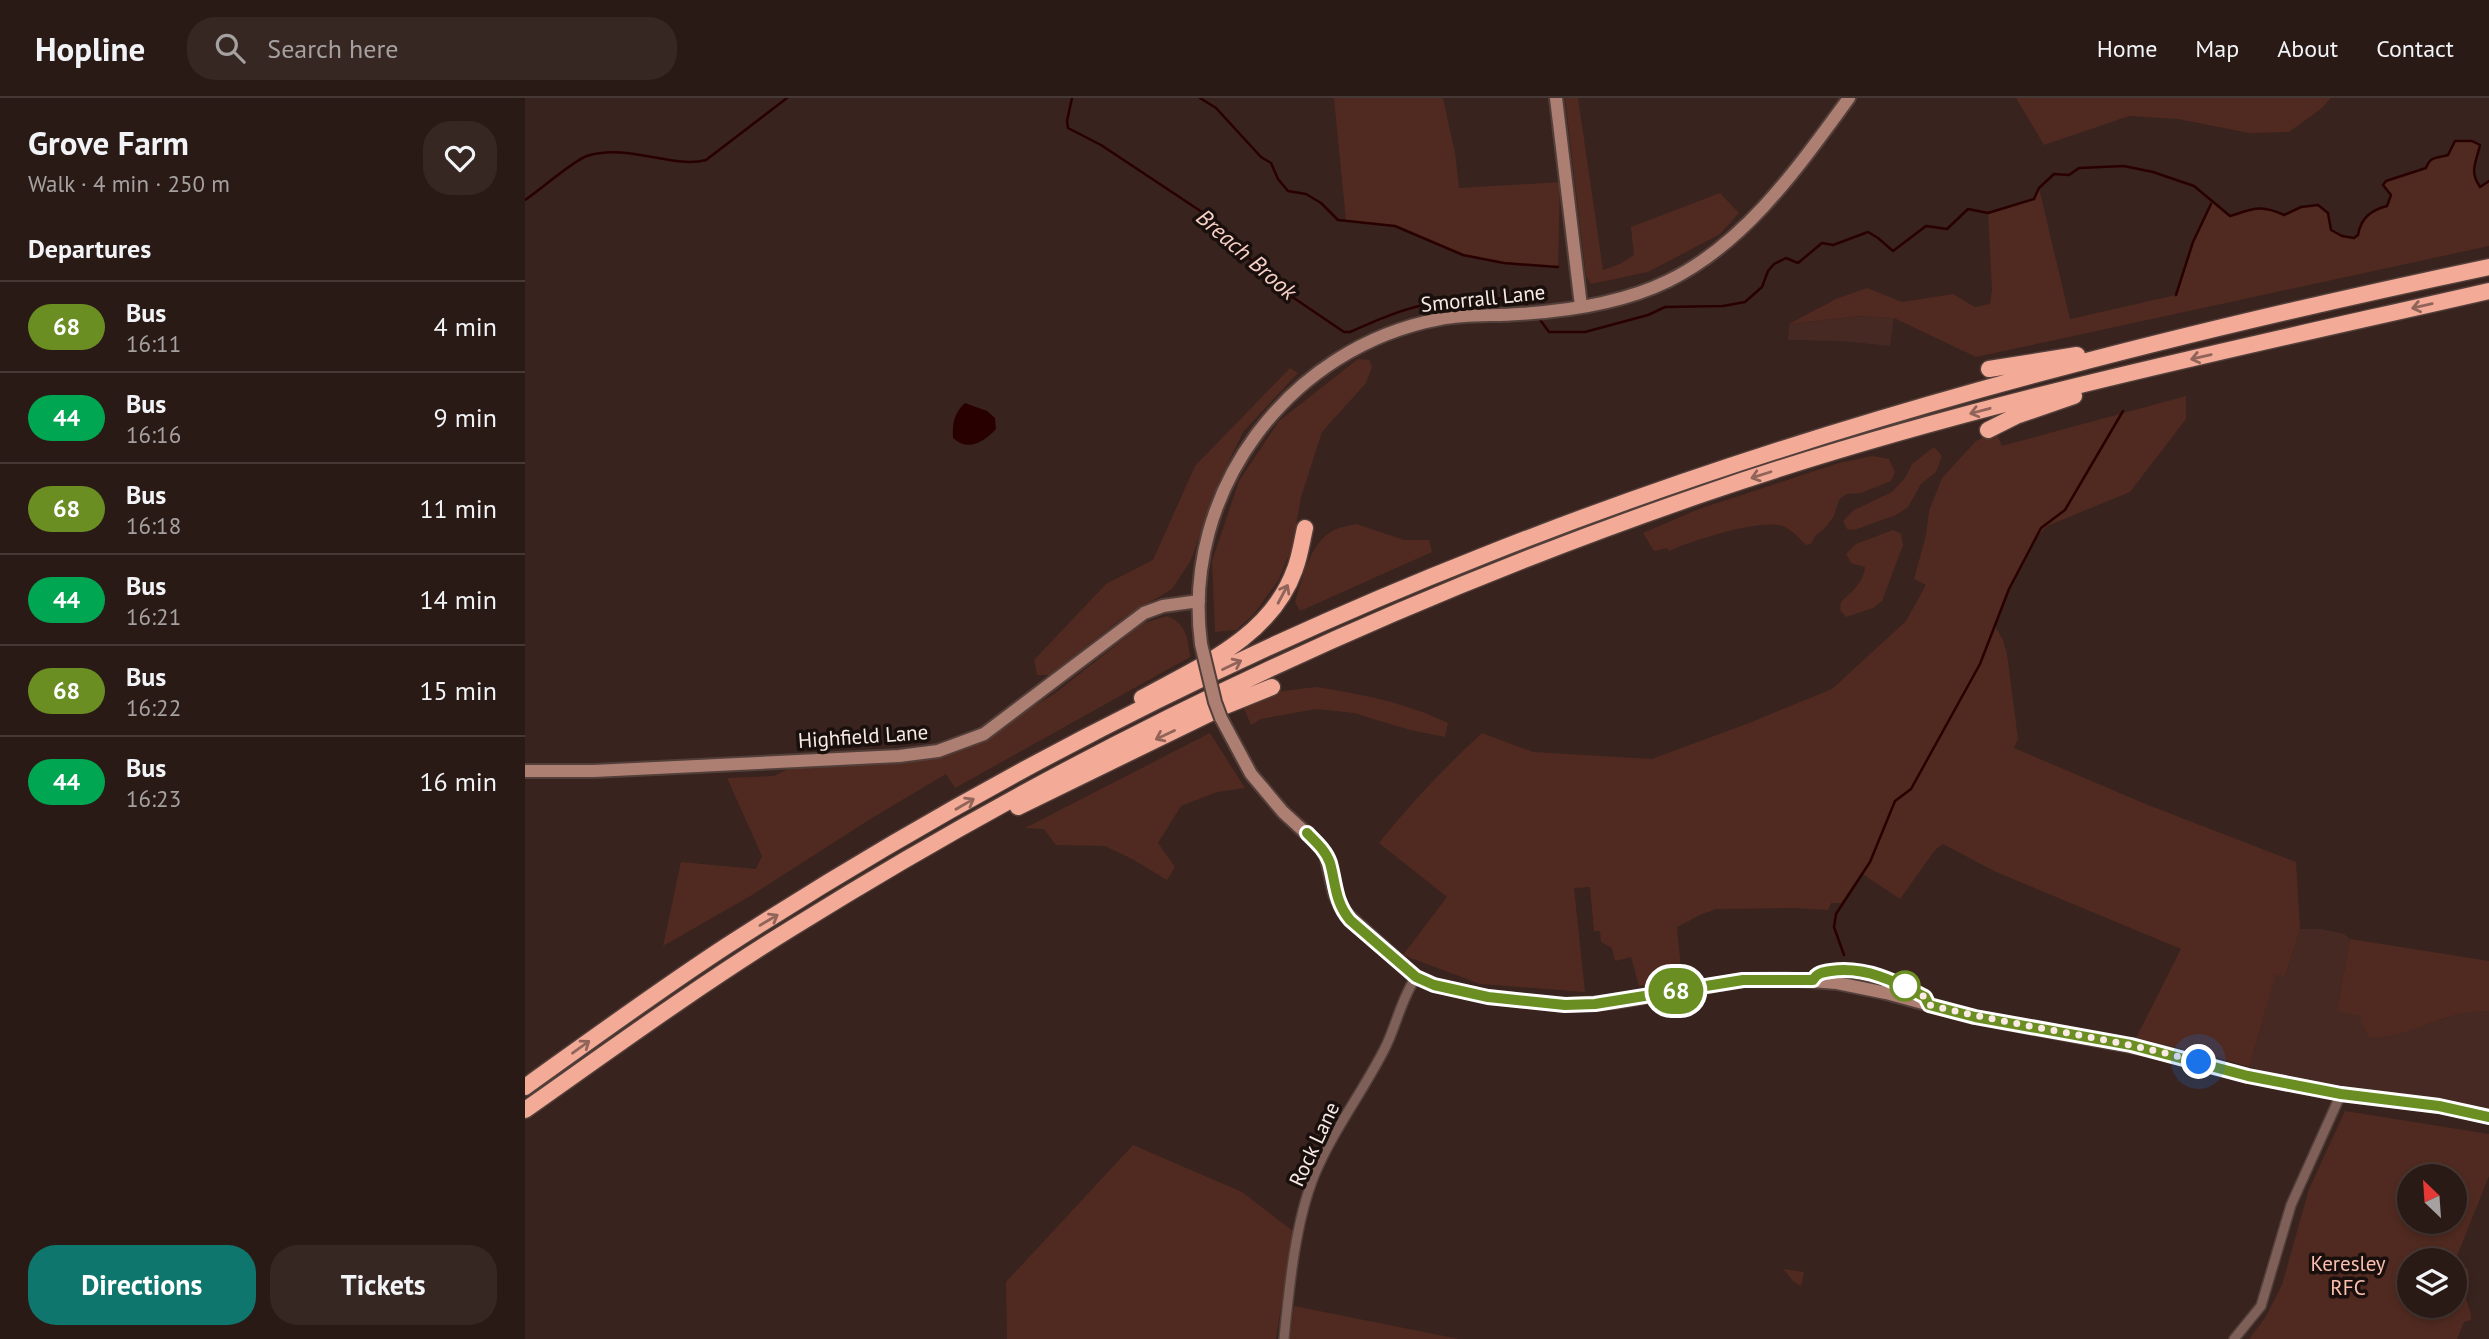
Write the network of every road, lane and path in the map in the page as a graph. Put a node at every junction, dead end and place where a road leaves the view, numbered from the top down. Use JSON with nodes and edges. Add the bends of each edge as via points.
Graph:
{"nodes":[{"id":1,"x":1556,"y":98,"type":"edge"},
{"id":2,"x":1849,"y":98,"type":"edge"},
{"id":3,"x":2489,"y":267,"type":"edge"},
{"id":4,"x":2489,"y":291,"type":"edge"},
{"id":5,"x":1581,"y":306,"type":"junction"},
{"id":6,"x":2148,"y":344,"type":"junction"},
{"id":7,"x":1989,"y":369,"type":"dead end"},
{"id":8,"x":2145,"y":370,"type":"junction"},
{"id":9,"x":1988,"y":430,"type":"dead end"},
{"id":10,"x":1305,"y":528,"type":"dead end"},
{"id":11,"x":1199,"y":601,"type":"junction"},
{"id":12,"x":1272,"y":687,"type":"dead end"},
{"id":13,"x":525,"y":771,"type":"edge"},
{"id":14,"x":1005,"y":780,"type":"junction"},
{"id":15,"x":791,"y":928,"type":"junction"},
{"id":16,"x":1416,"y":977,"type":"junction"},
{"id":17,"x":525,"y":1087,"type":"edge"},
{"id":18,"x":2341,"y":1094,"type":"junction"},
{"id":19,"x":525,"y":1110,"type":"edge"},
{"id":20,"x":2489,"y":1117,"type":"edge"},
{"id":21,"x":1284,"y":1339,"type":"edge"},
{"id":22,"x":2234,"y":1339,"type":"edge"}],
"edges":[{"from":1,"to":5,"type":"street"},
{"from":2,"to":5,"type":"street","name":"Smorrall Lane","via":[[1772,196],[1724,245],[1667,282],[1632,296]]},
{"from":3,"to":6,"type":"highway"},
{"from":4,"to":8,"type":"highway","one_way":true},
{"from":5,"to":11,"type":"street","name":"Smorrall Lane","via":[[1440,319],[1397,330],[1334,360],[1290,397],[1250,441],[1220,494],[1204,547]]},
{"from":6,"to":7,"type":"highway"},
{"from":14,"to":6,"type":"highway","one_way":true,"via":[[1245,659],[1406,587],[1565,524],[1838,431]]},
{"from":8,"to":9,"type":"highway"},
{"from":8,"to":15,"type":"highway","one_way":true,"via":[[2028,397],[1771,472],[1426,599],[1129,737],[938,840]]},
{"from":14,"to":10,"type":"highway","one_way":true,"via":[[1247,636],[1276,606],[1295,570]]},
{"from":11,"to":13,"type":"street","name":"Highfield Lane","via":[[1144,613],[984,734],[938,751]]},
{"from":11,"to":16,"type":"street","bridge":true,"via":[[1201,644],[1215,702],[1251,774],[1326,855],[1343,911]]},
{"from":12,"to":15,"type":"highway","one_way":true,"via":[[1009,812]]},
{"from":17,"to":14,"type":"highway","one_way":true,"via":[[729,945]]},
{"from":15,"to":19,"type":"highway"},
{"from":16,"to":18,"type":"street","via":[[1488,997],[1565,1005],[1615,1002],[1743,980],[1813,980],[1858,986],[1975,1017],[2131,1045],[2248,1076]]},
{"from":16,"to":21,"type":"street","name":"Rock Lane","via":[[1384,1049],[1313,1179],[1297,1237]]},
{"from":18,"to":20,"type":"street"},
{"from":18,"to":22,"type":"street","via":[[2291,1205],[2261,1306]]}]}
